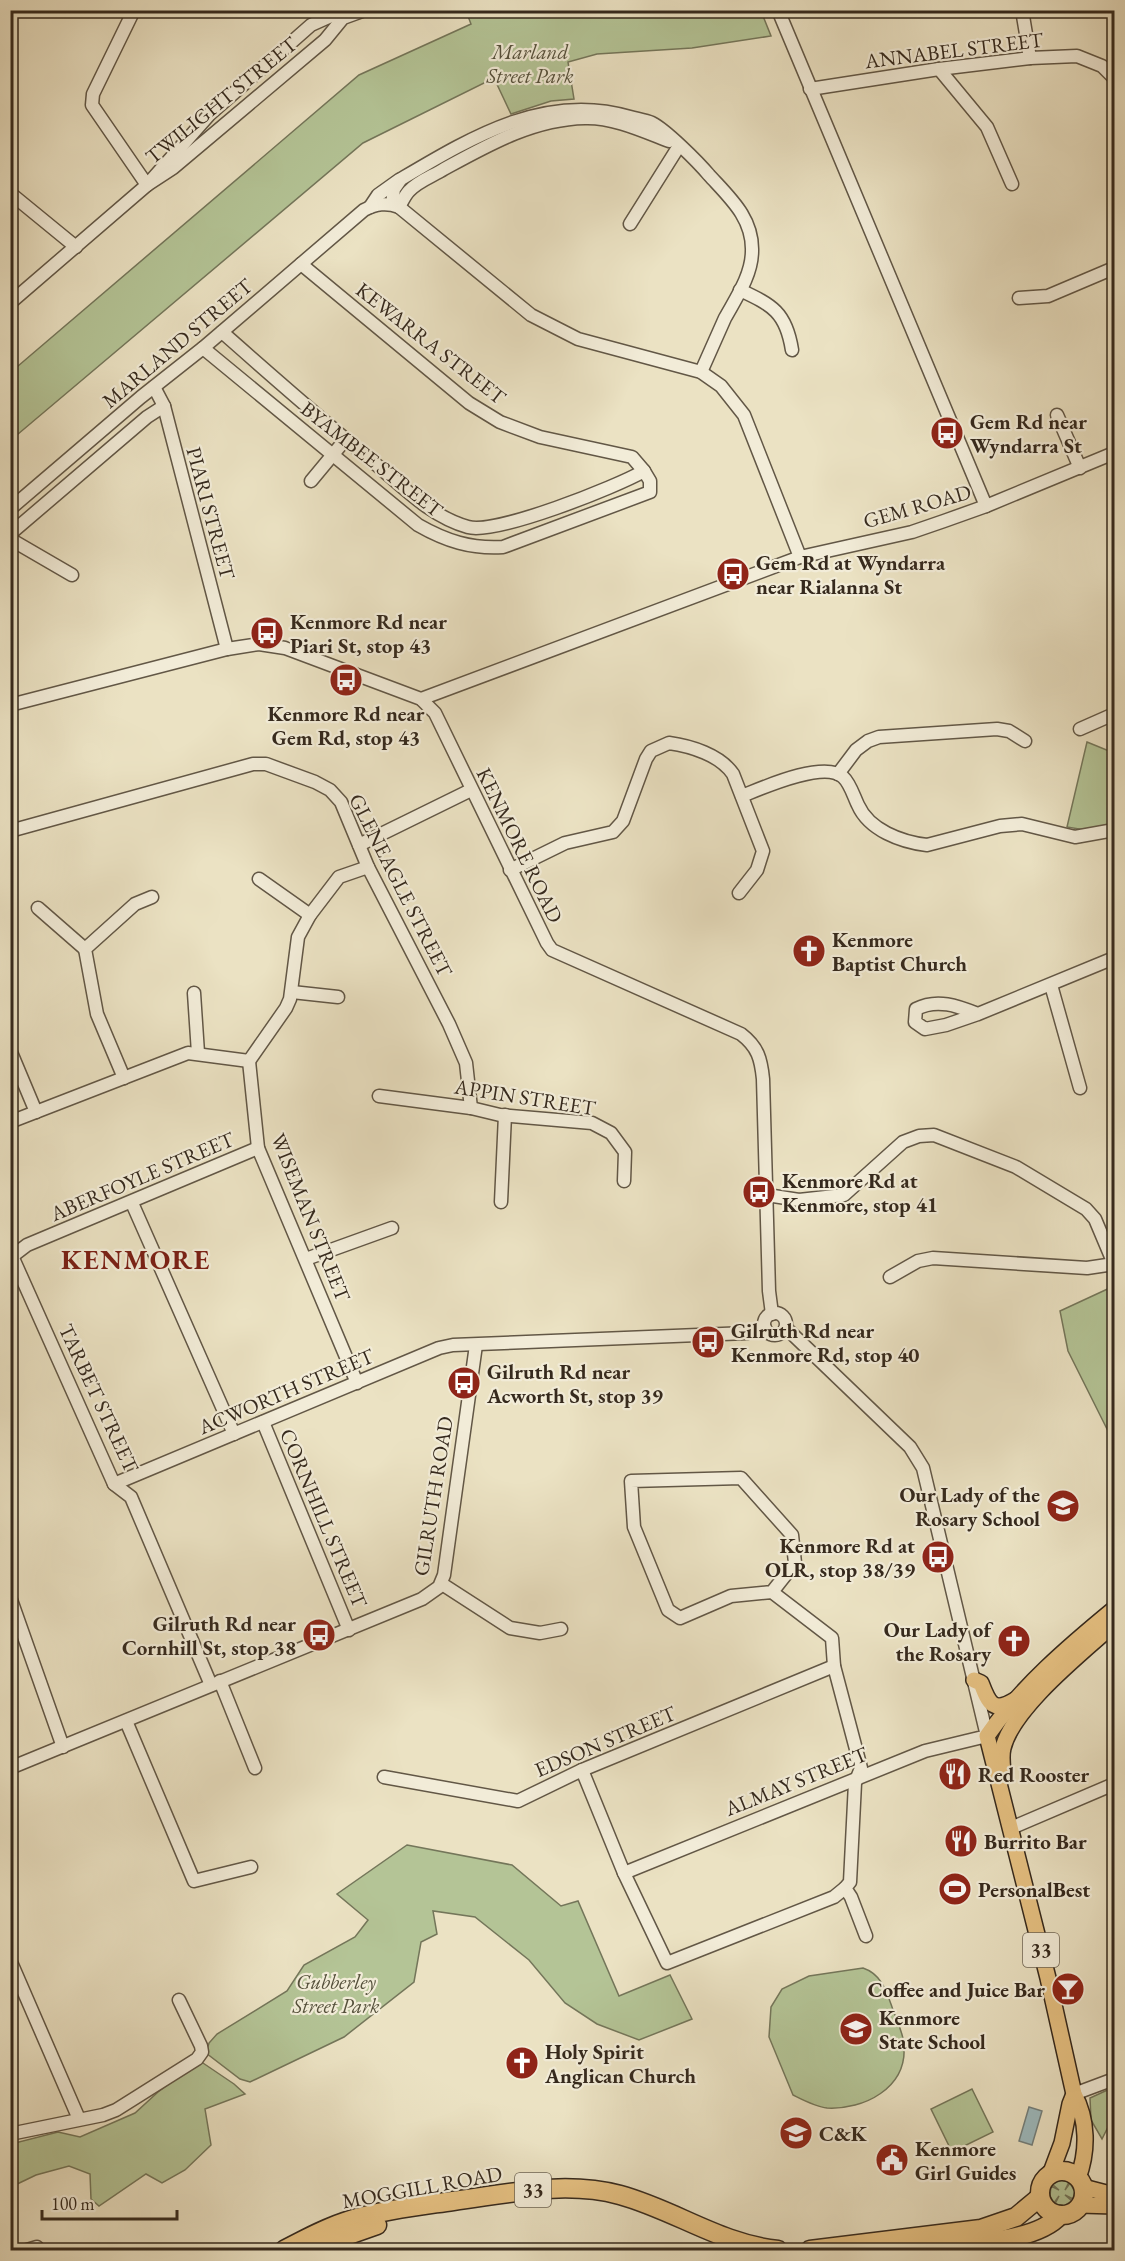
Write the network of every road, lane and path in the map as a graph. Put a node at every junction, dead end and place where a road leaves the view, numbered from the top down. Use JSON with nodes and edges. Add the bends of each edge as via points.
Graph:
{"nodes":[{"id":1,"x":134,"y":10,"type":"edge"},
{"id":2,"x":364,"y":10,"type":"edge"},
{"id":3,"x":778,"y":10,"type":"edge"},
{"id":4,"x":1022,"y":10,"type":"edge"},
{"id":5,"x":340,"y":14,"type":"edge"},
{"id":6,"x":1030,"y":58,"type":"junction"},
{"id":7,"x":939,"y":69,"type":"junction"},
{"id":8,"x":1114,"y":78,"type":"edge"},
{"id":9,"x":810,"y":89,"type":"junction"},
{"id":10,"x":680,"y":146,"type":"junction"},
{"id":11,"x":401,"y":179,"type":"junction"},
{"id":12,"x":1012,"y":184,"type":"dead end"},
{"id":13,"x":147,"y":185,"type":"junction"},
{"id":14,"x":10,"y":193,"type":"edge"},
{"id":15,"x":396,"y":206,"type":"junction"},
{"id":16,"x":370,"y":207,"type":"junction"},
{"id":17,"x":630,"y":224,"type":"dead end"},
{"id":18,"x":76,"y":247,"type":"junction"},
{"id":19,"x":301,"y":264,"type":"junction"},
{"id":20,"x":1114,"y":268,"type":"edge"},
{"id":21,"x":740,"y":290,"type":"junction"},
{"id":22,"x":1019,"y":298,"type":"dead end"},
{"id":23,"x":10,"y":303,"type":"edge"},
{"id":24,"x":222,"y":332,"type":"junction"},
{"id":25,"x":203,"y":348,"type":"junction"},
{"id":26,"x":792,"y":350,"type":"dead end"},
{"id":27,"x":700,"y":372,"type":"junction"},
{"id":28,"x":154,"y":387,"type":"junction"},
{"id":29,"x":164,"y":406,"type":"junction"},
{"id":30,"x":1057,"y":415,"type":"dead end"},
{"id":31,"x":345,"y":440,"type":"junction"},
{"id":32,"x":1114,"y":453,"type":"edge"},
{"id":33,"x":333,"y":455,"type":"junction"},
{"id":34,"x":1080,"y":468,"type":"junction"},
{"id":35,"x":644,"y":471,"type":"junction"},
{"id":36,"x":311,"y":481,"type":"dead end"},
{"id":37,"x":987,"y":506,"type":"junction"},
{"id":38,"x":10,"y":509,"type":"edge"},
{"id":39,"x":10,"y":534,"type":"edge"},
{"id":40,"x":10,"y":539,"type":"edge"},
{"id":41,"x":800,"y":557,"type":"junction"},
{"id":42,"x":72,"y":575,"type":"dead end"},
{"id":43,"x":227,"y":649,"type":"junction"},
{"id":44,"x":421,"y":699,"type":"junction"},
{"id":45,"x":10,"y":705,"type":"edge"},
{"id":46,"x":1114,"y":714,"type":"edge"},
{"id":47,"x":1080,"y":729,"type":"dead end"},
{"id":48,"x":1024,"y":741,"type":"dead end"},
{"id":49,"x":838,"y":774,"type":"junction"},
{"id":50,"x":471,"y":790,"type":"junction"},
{"id":51,"x":742,"y":796,"type":"junction"},
{"id":52,"x":1114,"y":830,"type":"edge"},
{"id":53,"x":10,"y":831,"type":"edge"},
{"id":54,"x":359,"y":845,"type":"junction"},
{"id":55,"x":368,"y":867,"type":"junction"},
{"id":56,"x":510,"y":870,"type":"junction"},
{"id":57,"x":259,"y":879,"type":"dead end"},
{"id":58,"x":739,"y":894,"type":"dead end"},
{"id":59,"x":152,"y":897,"type":"dead end"},
{"id":60,"x":39,"y":908,"type":"dead end"},
{"id":61,"x":310,"y":915,"type":"junction"},
{"id":62,"x":86,"y":949,"type":"junction"},
{"id":63,"x":1114,"y":958,"type":"edge"},
{"id":64,"x":1051,"y":985,"type":"junction"},
{"id":65,"x":292,"y":992,"type":"junction"},
{"id":66,"x":194,"y":993,"type":"dead end"},
{"id":67,"x":338,"y":997,"type":"dead end"},
{"id":68,"x":978,"y":1014,"type":"dead end"},
{"id":69,"x":10,"y":1050,"type":"edge"},
{"id":70,"x":198,"y":1053,"type":"junction"},
{"id":71,"x":249,"y":1061,"type":"junction"},
{"id":72,"x":124,"y":1078,"type":"junction"},
{"id":73,"x":1080,"y":1088,"type":"dead end"},
{"id":74,"x":379,"y":1096,"type":"dead end"},
{"id":75,"x":471,"y":1108,"type":"junction"},
{"id":76,"x":36,"y":1112,"type":"junction"},
{"id":77,"x":505,"y":1115,"type":"junction"},
{"id":78,"x":10,"y":1122,"type":"edge"},
{"id":79,"x":258,"y":1148,"type":"junction"},
{"id":80,"x":624,"y":1181,"type":"dead end"},
{"id":81,"x":766,"y":1195,"type":"junction"},
{"id":82,"x":800,"y":1200,"type":"junction"},
{"id":83,"x":501,"y":1202,"type":"dead end"},
{"id":84,"x":132,"y":1203,"type":"junction"},
{"id":85,"x":767,"y":1210,"type":"junction"},
{"id":86,"x":392,"y":1228,"type":"dead end"},
{"id":87,"x":11,"y":1257,"type":"edge"},
{"id":88,"x":306,"y":1259,"type":"junction"},
{"id":89,"x":1114,"y":1264,"type":"edge"},
{"id":90,"x":890,"y":1277,"type":"dead end"},
{"id":91,"x":772,"y":1314,"type":"junction"},
{"id":92,"x":765,"y":1328,"type":"junction"},
{"id":93,"x":786,"y":1328,"type":"junction"},
{"id":94,"x":476,"y":1345,"type":"junction"},
{"id":95,"x":357,"y":1383,"type":"junction"},
{"id":96,"x":263,"y":1422,"type":"junction"},
{"id":97,"x":234,"y":1434,"type":"junction"},
{"id":98,"x":114,"y":1484,"type":"junction"},
{"id":99,"x":442,"y":1584,"type":"junction"},
{"id":100,"x":772,"y":1592,"type":"junction"},
{"id":101,"x":10,"y":1597,"type":"edge"},
{"id":102,"x":1114,"y":1609,"type":"edge"},
{"id":103,"x":1114,"y":1624,"type":"edge"},
{"id":104,"x":561,"y":1629,"type":"dead end"},
{"id":105,"x":349,"y":1630,"type":"junction"},
{"id":106,"x":834,"y":1666,"type":"junction"},
{"id":107,"x":974,"y":1680,"type":"junction"},
{"id":108,"x":216,"y":1683,"type":"junction"},
{"id":109,"x":1025,"y":1700,"type":"junction"},
{"id":110,"x":126,"y":1721,"type":"junction"},
{"id":111,"x":987,"y":1736,"type":"junction"},
{"id":112,"x":63,"y":1747,"type":"junction"},
{"id":113,"x":10,"y":1768,"type":"edge"},
{"id":114,"x":255,"y":1768,"type":"dead end"},
{"id":115,"x":582,"y":1770,"type":"junction"},
{"id":116,"x":384,"y":1777,"type":"dead end"},
{"id":117,"x":858,"y":1777,"type":"junction"},
{"id":118,"x":1114,"y":1784,"type":"edge"},
{"id":119,"x":1001,"y":1792,"type":"junction"},
{"id":120,"x":1011,"y":1828,"type":"junction"},
{"id":121,"x":251,"y":1867,"type":"dead end"},
{"id":122,"x":624,"y":1873,"type":"junction"},
{"id":123,"x":845,"y":1888,"type":"junction"},
{"id":124,"x":866,"y":1936,"type":"dead end"},
{"id":125,"x":11,"y":1964,"type":"edge"},
{"id":126,"x":179,"y":2000,"type":"dead end"},
{"id":127,"x":1114,"y":2079,"type":"edge"},
{"id":128,"x":1074,"y":2094,"type":"junction"},
{"id":129,"x":79,"y":2120,"type":"junction"},
{"id":130,"x":10,"y":2134,"type":"edge"},
{"id":131,"x":1050,"y":2175,"type":"junction"},
{"id":132,"x":1080,"y":2190,"type":"junction"},
{"id":133,"x":1114,"y":2195,"type":"edge"},
{"id":134,"x":1040,"y":2197,"type":"junction"},
{"id":135,"x":1114,"y":2206,"type":"edge"},
{"id":136,"x":1060,"y":2215,"type":"junction"},
{"id":137,"x":1007,"y":2239,"type":"edge"},
{"id":138,"x":336,"y":2244,"type":"edge"},
{"id":139,"x":286,"y":2250,"type":"edge"},
{"id":140,"x":315,"y":2250,"type":"edge"},
{"id":141,"x":724,"y":2250,"type":"edge"},
{"id":142,"x":778,"y":2250,"type":"edge"},
{"id":143,"x":810,"y":2250,"type":"edge"},
{"id":144,"x":897,"y":2250,"type":"edge"}],
"edges":[{"from":1,"to":13,"type":"street","via":[[93,94],[92,105]]},
{"from":2,"to":5,"type":"street","name":"TWILIGHT STREET"},
{"from":3,"to":9,"type":"street","name":"GEM ROAD"},
{"from":4,"to":6,"type":"street"},
{"from":5,"to":13,"type":"street","name":"TWILIGHT STREET","via":[[325,40],[173,168]]},
{"from":5,"to":13,"type":"street","name":"TWILIGHT STREET","via":[[311,25],[208,115]]},
{"from":6,"to":7,"type":"street","name":"ANNABEL STREET"},
{"from":6,"to":8,"type":"street","name":"ANNABEL STREET","via":[[1077,56],[1101,66]]},
{"from":7,"to":9,"type":"street","name":"ANNABEL STREET"},
{"from":7,"to":12,"type":"street","via":[[987,127]]},
{"from":9,"to":37,"type":"street","name":"GEM ROAD"},
{"from":10,"to":11,"type":"street","name":"MARLAND STREET","via":[[653,123],[612,111],[553,110],[481,135]]},
{"from":10,"to":15,"type":"street","name":"MARLAND STREET","via":[[614,122],[587,117],[556,120],[524,129],[463,159],[409,191]]},
{"from":10,"to":17,"type":"street"},
{"from":10,"to":21,"type":"street","name":"MARLAND STREET","via":[[742,212],[751,233],[752,254]]},
{"from":11,"to":15,"type":"street","via":[[394,189]]},
{"from":11,"to":16,"type":"street","name":"MARLAND STREET","via":[[378,195]]},
{"from":13,"to":18,"type":"street","name":"TWILIGHT STREET"},
{"from":14,"to":18,"type":"street"},
{"from":15,"to":16,"type":"street"},
{"from":15,"to":27,"type":"street","via":[[531,315],[578,339]]},
{"from":16,"to":19,"type":"street","name":"MARLAND STREET"},
{"from":18,"to":23,"type":"street","name":"TWILIGHT STREET"},
{"from":19,"to":24,"type":"street","name":"MARLAND STREET"},
{"from":19,"to":35,"type":"street","name":"KEWARRA STREET","via":[[469,403],[500,422],[540,437],[632,457]]},
{"from":20,"to":22,"type":"street","via":[[1048,296]]},
{"from":21,"to":26,"type":"street","via":[[770,304],[779,314],[786,324]]},
{"from":21,"to":27,"type":"street","name":"MARLAND STREET"},
{"from":24,"to":25,"type":"street","name":"MARLAND STREET"},
{"from":24,"to":31,"type":"street","name":"BYAMBEE STREET"},
{"from":25,"to":28,"type":"street","name":"MARLAND STREET"},
{"from":25,"to":33,"type":"street","name":"BYAMBEE STREET"},
{"from":27,"to":41,"type":"street","via":[[721,386],[744,415]]},
{"from":28,"to":29,"type":"street","name":"PIARI STREET"},
{"from":28,"to":38,"type":"street","name":"MARLAND STREET"},
{"from":29,"to":39,"type":"street","name":"MARLAND STREET"},
{"from":29,"to":43,"type":"street","name":"PIARI STREET"},
{"from":30,"to":34,"type":"street"},
{"from":31,"to":33,"type":"street"},
{"from":31,"to":35,"type":"street","name":"BYAMBEE STREET","via":[[431,510],[470,528],[501,526]]},
{"from":32,"to":34,"type":"street"},
{"from":33,"to":35,"type":"street","name":"BYAMBEE STREET","via":[[418,525],[462,545],[485,548],[503,548],[644,495],[651,490]]},
{"from":33,"to":36,"type":"street"},
{"from":34,"to":37,"type":"street"},
{"from":37,"to":41,"type":"street","name":"GEM ROAD","via":[[912,532]]},
{"from":40,"to":42,"type":"street"},
{"from":41,"to":44,"type":"street","name":"GEM ROAD"},
{"from":43,"to":44,"type":"street","via":[[259,644],[285,648]]},
{"from":43,"to":45,"type":"street"},
{"from":44,"to":50,"type":"street","name":"KENMORE ROAD","via":[[435,713]]},
{"from":46,"to":47,"type":"street"},
{"from":48,"to":49,"type":"street","via":[[1009,731],[997,729],[890,735],[868,741]]},
{"from":49,"to":51,"type":"street","via":[[789,777]]},
{"from":49,"to":52,"type":"street","via":[[874,826],[915,844],[927,845],[1022,824],[1075,837]]},
{"from":50,"to":54,"type":"street"},
{"from":50,"to":56,"type":"street","name":"KENMORE ROAD"},
{"from":51,"to":56,"type":"street","via":[[727,764],[669,743],[651,751],[623,821],[613,832],[565,843]]},
{"from":51,"to":58,"type":"street","via":[[763,851],[757,870]]},
{"from":53,"to":54,"type":"street","name":"GLENEAGLE STREET","via":[[253,764],[266,764],[330,790],[341,802]]},
{"from":54,"to":55,"type":"street","name":"GLENEAGLE STREET"},
{"from":55,"to":61,"type":"street","via":[[339,877]]},
{"from":55,"to":75,"type":"street","name":"GLENEAGLE STREET","via":[[466,1063]]},
{"from":56,"to":81,"type":"street","name":"KENMORE ROAD","via":[[547,943],[558,954],[741,1034],[755,1046],[762,1064]]},
{"from":57,"to":61,"type":"street"},
{"from":59,"to":62,"type":"street","via":[[135,904]]},
{"from":60,"to":62,"type":"street"},
{"from":61,"to":65,"type":"street","via":[[298,937]]},
{"from":62,"to":72,"type":"street","via":[[98,1014]]},
{"from":63,"to":64,"type":"street"},
{"from":64,"to":68,"type":"street"},
{"from":64,"to":73,"type":"street"},
{"from":65,"to":67,"type":"street"},
{"from":65,"to":71,"type":"street","via":[[286,1008]]},
{"from":66,"to":70,"type":"street"},
{"from":69,"to":76,"type":"street"},
{"from":70,"to":71,"type":"street"},
{"from":70,"to":72,"type":"street","via":[[188,1053]]},
{"from":71,"to":79,"type":"street","name":"WISEMAN STREET"},
{"from":72,"to":76,"type":"street"},
{"from":74,"to":75,"type":"street","name":"APPIN STREET"},
{"from":75,"to":77,"type":"street","name":"APPIN STREET"},
{"from":76,"to":78,"type":"street"},
{"from":77,"to":80,"type":"street","name":"APPIN STREET","via":[[592,1123],[611,1133],[625,1152]]},
{"from":77,"to":83,"type":"street"},
{"from":79,"to":84,"type":"street","name":"ABERFOYLE STREET"},
{"from":79,"to":88,"type":"street","name":"WISEMAN STREET"},
{"from":81,"to":82,"type":"street"},
{"from":81,"to":85,"type":"street","name":"KENMORE ROAD"},
{"from":82,"to":85,"type":"street"},
{"from":82,"to":89,"type":"street","via":[[844,1196],[903,1142],[934,1136],[1016,1167],[1086,1209],[1095,1219]]},
{"from":84,"to":87,"type":"street","name":"ABERFOYLE STREET","via":[[27,1245]]},
{"from":84,"to":97,"type":"street"},
{"from":85,"to":91,"type":"street","name":"KENMORE ROAD"},
{"from":86,"to":88,"type":"street"},
{"from":87,"to":98,"type":"street","name":"TARBET STREET"},
{"from":88,"to":95,"type":"street","name":"WISEMAN STREET"},
{"from":89,"to":90,"type":"street","via":[[1087,1268],[933,1258],[918,1261]]},
{"from":91,"to":92,"type":"street","via":[[766,1318]]},
{"from":91,"to":93,"type":"street","via":[[782,1316]]},
{"from":92,"to":93,"type":"street","via":[[775,1335]]},
{"from":92,"to":94,"type":"street","via":[[747,1333]]},
{"from":93,"to":107,"type":"street","via":[[910,1447],[923,1468]]},
{"from":94,"to":95,"type":"street","name":"ACWORTH STREET","via":[[439,1348]]},
{"from":94,"to":99,"type":"street","name":"GILRUTH ROAD"},
{"from":95,"to":96,"type":"street","name":"ACWORTH STREET"},
{"from":96,"to":97,"type":"street","name":"ACWORTH STREET"},
{"from":96,"to":105,"type":"street","name":"CORNHILL STREET"},
{"from":97,"to":98,"type":"street","name":"ACWORTH STREET"},
{"from":98,"to":108,"type":"street","name":"TARBET STREET","via":[[131,1497]]},
{"from":99,"to":104,"type":"street","via":[[510,1628],[540,1633]]},
{"from":99,"to":105,"type":"street","name":"GILRUTH ROAD","via":[[428,1597]]},
{"from":100,"to":100,"type":"street","via":[[730,1596],[680,1618],[668,1610],[634,1527],[632,1481],[741,1479],[792,1535],[795,1563]]},
{"from":100,"to":106,"type":"street","via":[[832,1638]]},
{"from":101,"to":112,"type":"street"},
{"from":102,"to":109,"type":"main road","number":"33","via":[[1061,1655]]},
{"from":103,"to":109,"type":"main road","number":"33"},
{"from":105,"to":108,"type":"street","name":"GILRUTH ROAD"},
{"from":106,"to":115,"type":"street","name":"EDSON STREET"},
{"from":106,"to":117,"type":"street","via":[[861,1768]]},
{"from":107,"to":109,"type":"main road","via":[[981,1683],[991,1704],[1004,1707]]},
{"from":107,"to":111,"type":"street"},
{"from":108,"to":110,"type":"street","name":"GILRUTH ROAD"},
{"from":108,"to":114,"type":"street","name":"TARBET STREET"},
{"from":109,"to":111,"type":"main road","number":"33","via":[[999,1719]]},
{"from":109,"to":119,"type":"main road","number":"33","via":[[1004,1746],[1005,1780]]},
{"from":110,"to":112,"type":"street","name":"GILRUTH ROAD"},
{"from":110,"to":121,"type":"street","via":[[194,1881]]},
{"from":111,"to":117,"type":"street","name":"ALMAY STREET","via":[[925,1751]]},
{"from":111,"to":119,"type":"main road","number":"33"},
{"from":112,"to":113,"type":"street","name":"GILRUTH ROAD"},
{"from":115,"to":116,"type":"street","name":"EDSON STREET","via":[[518,1801]]},
{"from":115,"to":122,"type":"street"},
{"from":117,"to":122,"type":"street","name":"ALMAY STREET"},
{"from":117,"to":123,"type":"street","via":[[850,1882]]},
{"from":118,"to":120,"type":"street"},
{"from":119,"to":120,"type":"main road","number":"33"},
{"from":120,"to":128,"type":"main road","number":"33"},
{"from":122,"to":123,"type":"street","via":[[667,1963],[834,1897]]},
{"from":123,"to":124,"type":"street"},
{"from":125,"to":129,"type":"street"},
{"from":126,"to":129,"type":"street","via":[[201,2046],[200,2056],[124,2107]]},
{"from":127,"to":128,"type":"street"},
{"from":128,"to":131,"type":"main road","number":"33"},
{"from":128,"to":132,"type":"main road","number":"33","via":[[1083,2111],[1086,2133]]},
{"from":129,"to":130,"type":"street"},
{"from":131,"to":132,"type":"highway","via":[[1067,2172]]},
{"from":131,"to":134,"type":"highway","number":"33","via":[[1041,2185]]},
{"from":132,"to":133,"type":"main road"},
{"from":132,"to":135,"type":"main road"},
{"from":132,"to":136,"type":"highway","number":"33","via":[[1074,2212]]},
{"from":134,"to":136,"type":"highway","via":[[1047,2209]]},
{"from":134,"to":137,"type":"highway","number":"33","via":[[1025,2211]]},
{"from":136,"to":137,"type":"highway","number":"33"},
{"from":137,"to":143,"type":"highway","number":"33","via":[[971,2231]]},
{"from":137,"to":144,"type":"highway","number":"33"},
{"from":138,"to":140,"type":"highway","name":"MOGGILL ROAD","number":"33"},
{"from":138,"to":141,"type":"highway","name":"MOGGILL ROAD","number":"33","via":[[366,2228],[394,2221],[573,2198],[623,2209]]},
{"from":139,"to":142,"type":"highway","name":"MOGGILL ROAD","number":"33","via":[[338,2224],[369,2215],[565,2188],[621,2195],[738,2244]]}]}
